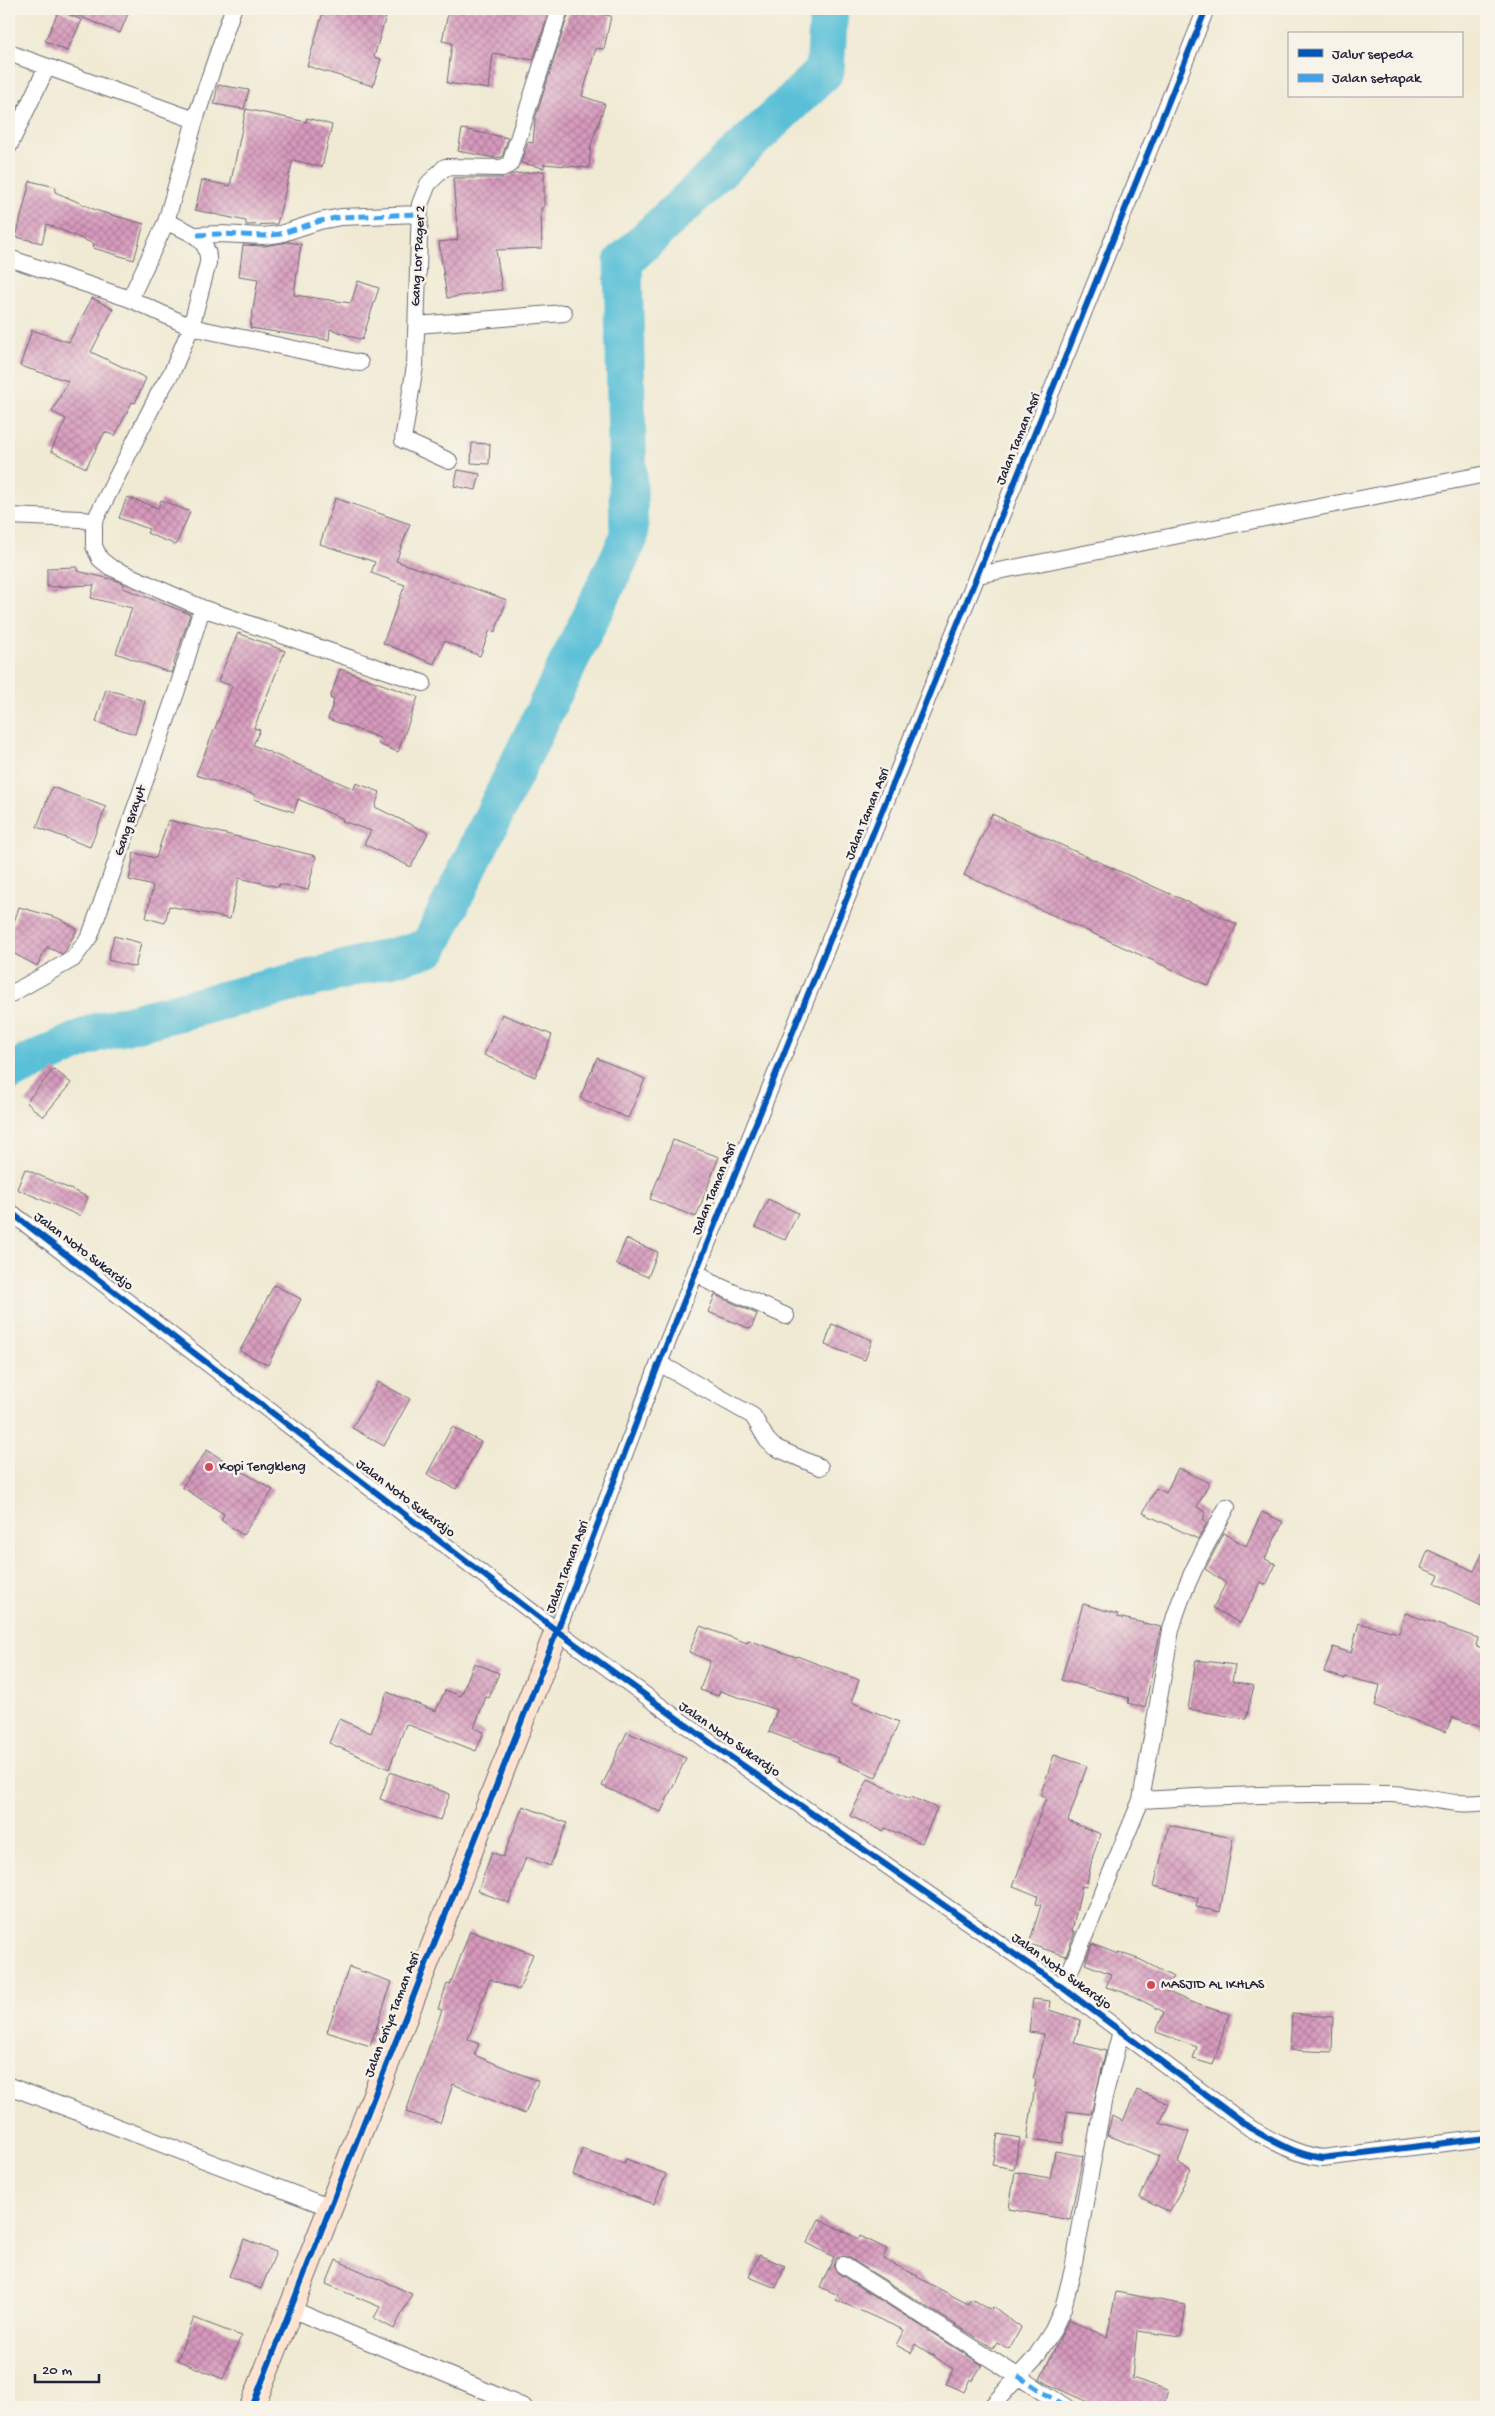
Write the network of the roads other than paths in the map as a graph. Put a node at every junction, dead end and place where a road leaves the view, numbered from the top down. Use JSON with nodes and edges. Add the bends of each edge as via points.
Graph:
{"nodes":[{"id":1,"x":233,"y":9,"type":"edge"},
{"id":2,"x":560,"y":9,"type":"edge"},
{"id":3,"x":1206,"y":9,"type":"edge"},
{"id":4,"x":9,"y":53,"type":"edge"},
{"id":5,"x":47,"y":67,"type":"junction"},
{"id":6,"x":195,"y":120,"type":"junction"},
{"id":7,"x":9,"y":146,"type":"edge"},
{"id":8,"x":419,"y":214,"type":"junction"},
{"id":9,"x":166,"y":222,"type":"junction"},
{"id":10,"x":197,"y":235,"type":"junction"},
{"id":11,"x":9,"y":258,"type":"edge"},
{"id":12,"x":130,"y":299,"type":"junction"},
{"id":13,"x":564,"y":313,"type":"dead end"},
{"id":14,"x":417,"y":326,"type":"junction"},
{"id":15,"x":190,"y":327,"type":"junction"},
{"id":16,"x":360,"y":363,"type":"dead end"},
{"id":17,"x":449,"y":461,"type":"dead end"},
{"id":18,"x":1486,"y":474,"type":"edge"},
{"id":19,"x":9,"y":516,"type":"edge"},
{"id":20,"x":94,"y":522,"type":"junction"},
{"id":21,"x":978,"y":575,"type":"junction"},
{"id":22,"x":202,"y":608,"type":"junction"},
{"id":23,"x":423,"y":683,"type":"dead end"},
{"id":24,"x":9,"y":995,"type":"edge"},
{"id":25,"x":9,"y":1211,"type":"edge"},
{"id":26,"x":696,"y":1270,"type":"junction"},
{"id":27,"x":786,"y":1316,"type":"dead end"},
{"id":28,"x":659,"y":1363,"type":"junction"},
{"id":29,"x":820,"y":1468,"type":"dead end"},
{"id":30,"x":1227,"y":1506,"type":"dead end"},
{"id":31,"x":557,"y":1631,"type":"junction"},
{"id":32,"x":1141,"y":1800,"type":"junction"},
{"id":33,"x":1486,"y":1802,"type":"edge"},
{"id":34,"x":1063,"y":1988,"type":"junction"},
{"id":35,"x":1121,"y":2031,"type":"junction"},
{"id":36,"x":9,"y":2086,"type":"edge"},
{"id":37,"x":1486,"y":2138,"type":"edge"},
{"id":38,"x":331,"y":2208,"type":"junction"},
{"id":39,"x":844,"y":2265,"type":"dead end"},
{"id":40,"x":291,"y":2309,"type":"junction"},
{"id":41,"x":1018,"y":2376,"type":"junction"},
{"id":42,"x":252,"y":2407,"type":"edge"},
{"id":43,"x":524,"y":2407,"type":"edge"},
{"id":44,"x":991,"y":2407,"type":"edge"},
{"id":45,"x":1066,"y":2407,"type":"edge"}],
"edges":[{"from":1,"to":6,"type":"street"},
{"from":2,"to":8,"type":"street","name":"Gang Lor Pager 2","via":[[510,164],[502,168],[445,167],[428,184]]},
{"from":3,"to":21,"type":"street","name":"Jalan Taman Asri"},
{"from":4,"to":5,"type":"street"},
{"from":5,"to":6,"type":"street"},
{"from":5,"to":7,"type":"street"},
{"from":6,"to":9,"type":"street"},
{"from":8,"to":10,"type":"street","via":[[341,217],[263,236]]},
{"from":8,"to":14,"type":"street","name":"Gang Lor Pager 2"},
{"from":9,"to":10,"type":"street"},
{"from":9,"to":12,"type":"street"},
{"from":10,"to":15,"type":"street","via":[[209,258]]},
{"from":11,"to":12,"type":"street"},
{"from":12,"to":15,"type":"street"},
{"from":13,"to":14,"type":"street"},
{"from":14,"to":17,"type":"street","name":"Gang Lor Pager 2","via":[[412,391],[403,440]]},
{"from":15,"to":16,"type":"street"},
{"from":15,"to":20,"type":"street","via":[[172,372]]},
{"from":18,"to":21,"type":"street"},
{"from":19,"to":20,"type":"street"},
{"from":20,"to":22,"type":"street","via":[[94,546],[100,559],[110,567]]},
{"from":21,"to":26,"type":"street","name":"Jalan Taman Asri"},
{"from":22,"to":23,"type":"street"},
{"from":22,"to":24,"type":"street","name":"Gang Brayut","via":[[177,690],[90,936],[73,959]]},
{"from":25,"to":31,"type":"street","name":"Jalan Noto Sukardjo"},
{"from":26,"to":27,"type":"street","via":[[710,1282]]},
{"from":26,"to":28,"type":"street","name":"Jalan Taman Asri"},
{"from":28,"to":29,"type":"street","via":[[753,1416],[774,1446]]},
{"from":28,"to":31,"type":"street","name":"Jalan Taman Asri"},
{"from":30,"to":32,"type":"street","via":[[1177,1608]]},
{"from":31,"to":34,"type":"street","name":"Jalan Noto Sukardjo","via":[[715,1746]]},
{"from":31,"to":38,"type":"street","name":"Jalan Griya Taman Asri"},
{"from":32,"to":33,"type":"street","via":[[1319,1793],[1405,1795],[1472,1805]]},
{"from":32,"to":34,"type":"street"},
{"from":34,"to":35,"type":"street","name":"Jalan Noto Sukardjo"},
{"from":35,"to":37,"type":"street","name":"Jalan Noto Sukardjo","via":[[1250,2128],[1305,2156],[1322,2158]]},
{"from":35,"to":41,"type":"street","via":[[1104,2097],[1063,2308],[1035,2358]]},
{"from":36,"to":38,"type":"street"},
{"from":38,"to":40,"type":"street","name":"Jalan Griya Taman Asri"},
{"from":39,"to":41,"type":"street"},
{"from":40,"to":42,"type":"street","name":"Jalan Griya Taman Asri"},
{"from":40,"to":43,"type":"street"},
{"from":41,"to":44,"type":"street"},
{"from":41,"to":45,"type":"street"}]}
